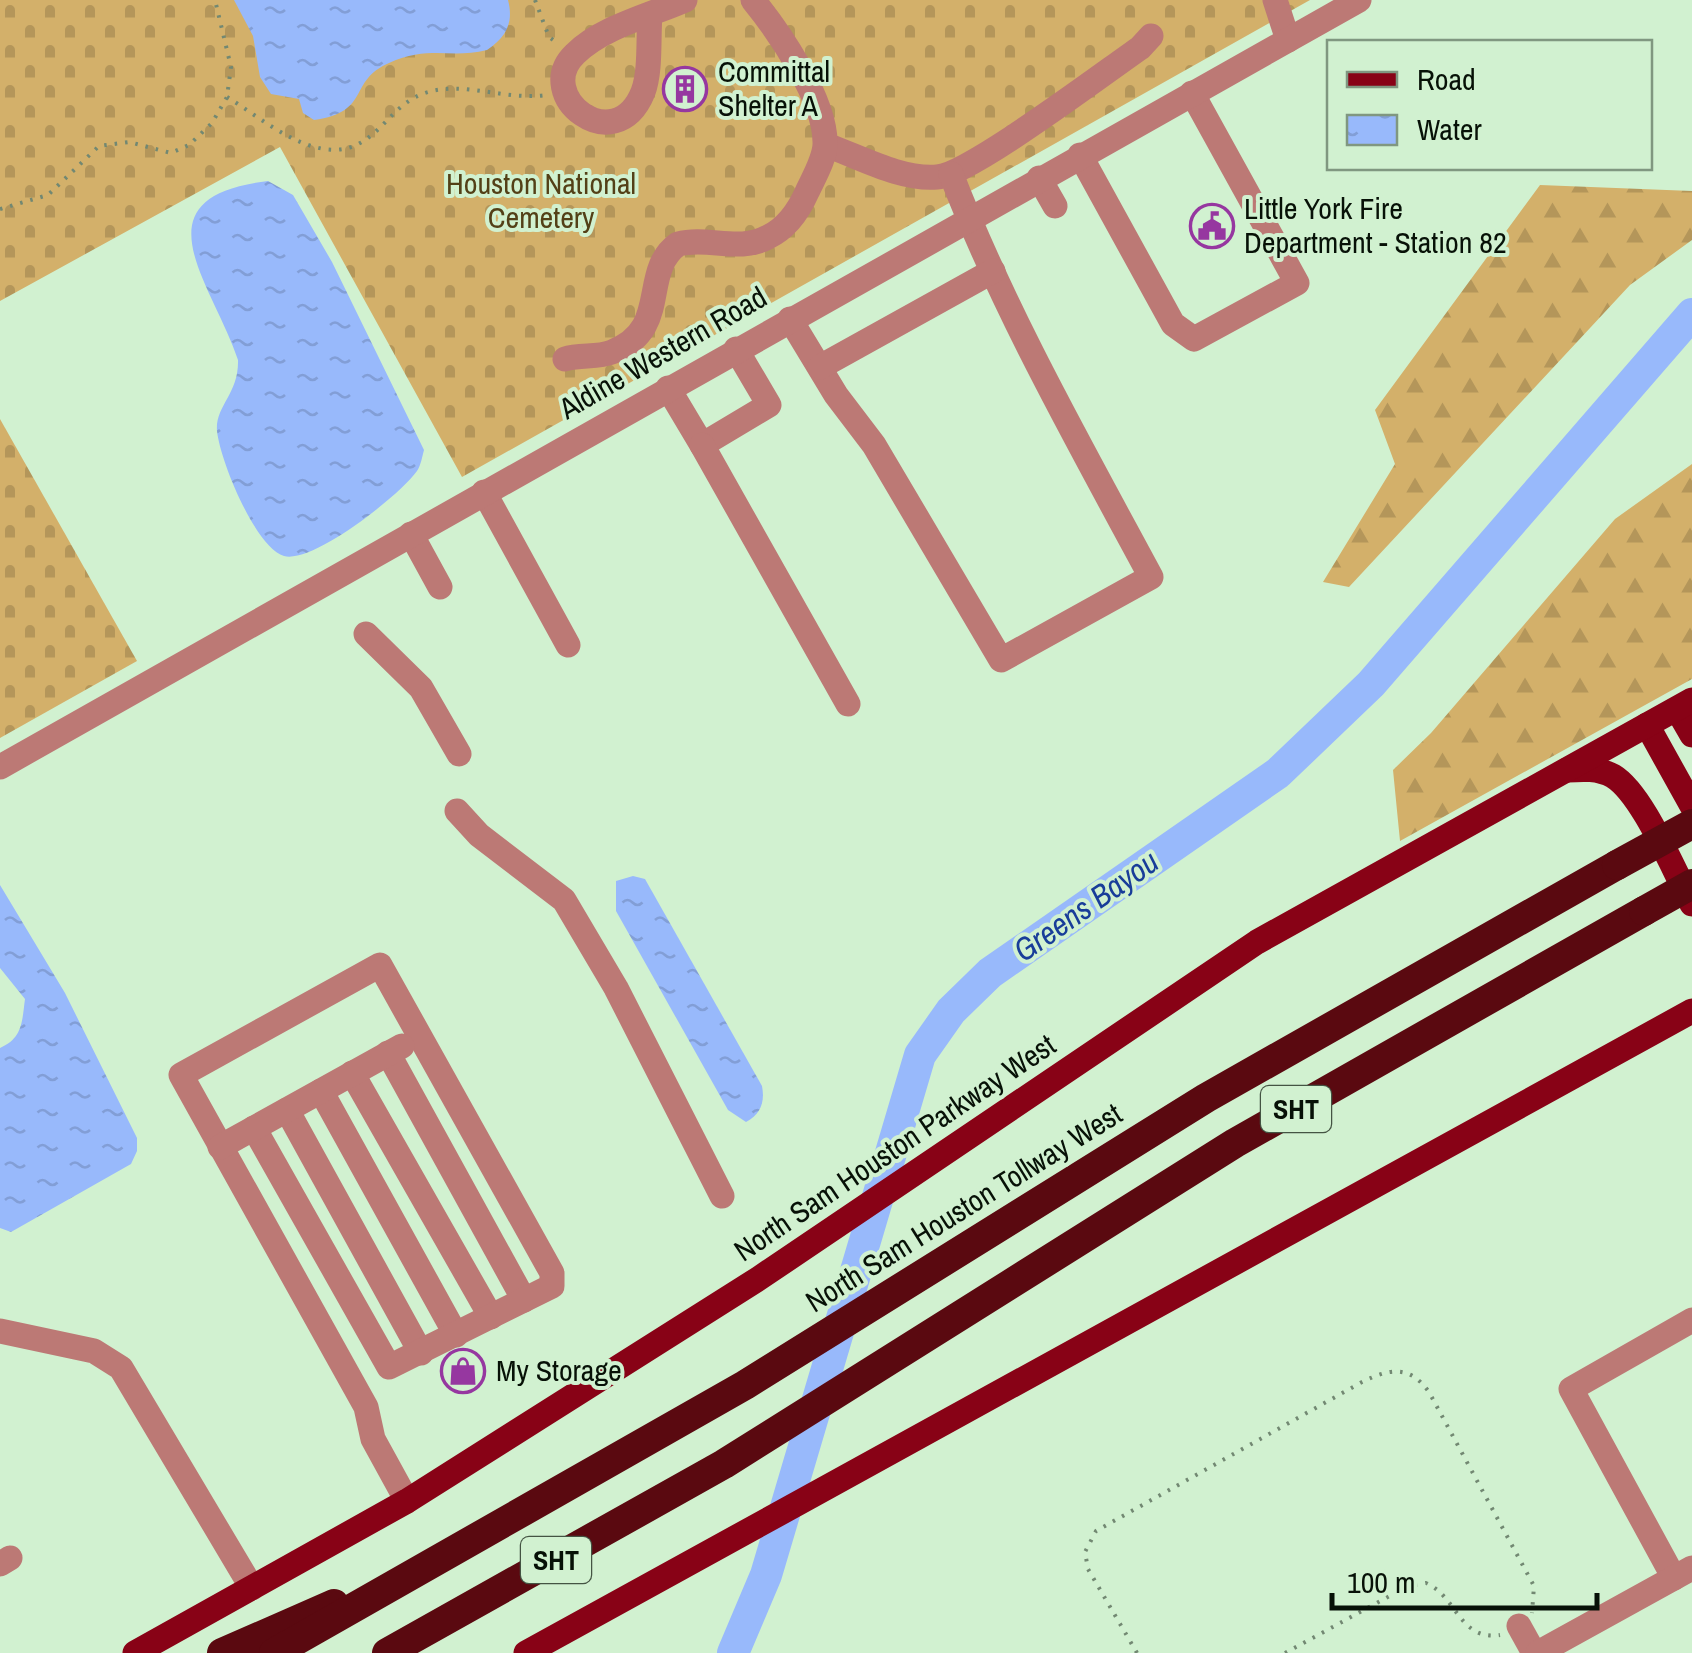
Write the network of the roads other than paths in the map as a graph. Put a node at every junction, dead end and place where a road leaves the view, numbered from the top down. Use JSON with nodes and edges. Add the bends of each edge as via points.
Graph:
{"nodes":[{"id":1,"x":685,"y":0,"type":"edge"},
{"id":2,"x":752,"y":0,"type":"edge"},
{"id":3,"x":1275,"y":0,"type":"edge"},
{"id":4,"x":1359,"y":0,"type":"edge"},
{"id":5,"x":1324,"y":9,"type":"edge"},
{"id":6,"x":650,"y":15,"type":"junction"},
{"id":7,"x":1151,"y":36,"type":"dead end"},
{"id":8,"x":1288,"y":40,"type":"junction"},
{"id":9,"x":1192,"y":93,"type":"junction"},
{"id":10,"x":826,"y":144,"type":"junction"},
{"id":11,"x":1080,"y":155,"type":"junction"},
{"id":12,"x":951,"y":174,"type":"junction"},
{"id":13,"x":1039,"y":178,"type":"junction"},
{"id":14,"x":1055,"y":206,"type":"dead end"},
{"id":15,"x":967,"y":219,"type":"junction"},
{"id":16,"x":993,"y":270,"type":"junction"},
{"id":17,"x":790,"y":318,"type":"junction"},
{"id":18,"x":736,"y":349,"type":"junction"},
{"id":19,"x":565,"y":359,"type":"dead end"},
{"id":20,"x":820,"y":368,"type":"junction"},
{"id":21,"x":668,"y":388,"type":"junction"},
{"id":22,"x":702,"y":445,"type":"junction"},
{"id":23,"x":484,"y":492,"type":"junction"},
{"id":24,"x":411,"y":534,"type":"junction"},
{"id":25,"x":440,"y":587,"type":"dead end"},
{"id":26,"x":366,"y":634,"type":"dead end"},
{"id":27,"x":568,"y":645,"type":"dead end"},
{"id":28,"x":848,"y":704,"type":"dead end"},
{"id":29,"x":1684,"y":704,"type":"edge"},
{"id":30,"x":1647,"y":726,"type":"junction"},
{"id":31,"x":1692,"y":736,"type":"edge"},
{"id":32,"x":459,"y":754,"type":"dead end"},
{"id":33,"x":0,"y":766,"type":"edge"},
{"id":34,"x":1566,"y":770,"type":"junction"},
{"id":35,"x":1692,"y":806,"type":"edge"},
{"id":36,"x":457,"y":811,"type":"dead end"},
{"id":37,"x":1692,"y":824,"type":"edge"},
{"id":38,"x":1692,"y":884,"type":"edge"},
{"id":39,"x":1692,"y":904,"type":"edge"},
{"id":40,"x":1692,"y":1011,"type":"edge"},
{"id":41,"x":420,"y":1036,"type":"junction"},
{"id":42,"x":388,"y":1053,"type":"junction"},
{"id":43,"x":352,"y":1074,"type":"junction"},
{"id":44,"x":321,"y":1091,"type":"junction"},
{"id":45,"x":287,"y":1110,"type":"junction"},
{"id":46,"x":254,"y":1128,"type":"junction"},
{"id":47,"x":220,"y":1147,"type":"junction"},
{"id":48,"x":722,"y":1196,"type":"dead end"},
{"id":49,"x":524,"y":1300,"type":"junction"},
{"id":50,"x":492,"y":1317,"type":"junction"},
{"id":51,"x":1692,"y":1320,"type":"edge"},
{"id":52,"x":0,"y":1331,"type":"edge"},
{"id":53,"x":456,"y":1336,"type":"junction"},
{"id":54,"x":422,"y":1353,"type":"junction"},
{"id":55,"x":407,"y":1502,"type":"junction"},
{"id":56,"x":1683,"y":1573,"type":"edge"},
{"id":57,"x":412,"y":1576,"type":"junction"},
{"id":58,"x":252,"y":1588,"type":"junction"},
{"id":59,"x":1519,"y":1626,"type":"road end"},
{"id":60,"x":135,"y":1653,"type":"edge"},
{"id":61,"x":222,"y":1653,"type":"edge"},
{"id":62,"x":274,"y":1653,"type":"edge"},
{"id":63,"x":387,"y":1653,"type":"edge"},
{"id":64,"x":526,"y":1653,"type":"edge"},
{"id":65,"x":1536,"y":1653,"type":"edge"}],
"edges":[{"from":1,"to":6,"type":"street"},
{"from":2,"to":10,"type":"street","via":[[782,38],[819,112]]},
{"from":3,"to":8,"type":"street"},
{"from":4,"to":5,"type":"street","name":"Aldine Western Road"},
{"from":5,"to":8,"type":"street","name":"Aldine Western Road"},
{"from":6,"to":6,"type":"street","via":[[644,91],[615,121],[594,123],[573,109],[564,90],[572,56]]},
{"from":7,"to":12,"type":"street"},
{"from":8,"to":9,"type":"street","name":"Aldine Western Road"},
{"from":9,"to":11,"type":"street","name":"Aldine Western Road"},
{"from":9,"to":11,"type":"street","via":[[1297,283],[1216,328],[1194,339],[1173,324]]},
{"from":10,"to":12,"type":"street","via":[[922,177]]},
{"from":10,"to":19,"type":"street","via":[[804,200],[780,230],[748,245],[678,244],[663,260],[653,310],[638,335],[616,351]]},
{"from":11,"to":13,"type":"street","name":"Aldine Western Road"},
{"from":12,"to":15,"type":"street"},
{"from":13,"to":14,"type":"street"},
{"from":13,"to":15,"type":"street","name":"Aldine Western Road"},
{"from":15,"to":16,"type":"street"},
{"from":15,"to":17,"type":"street","name":"Aldine Western Road"},
{"from":16,"to":20,"type":"street"},
{"from":16,"to":20,"type":"street","via":[[1151,577],[1001,660],[874,445]]},
{"from":17,"to":18,"type":"street","name":"Aldine Western Road"},
{"from":17,"to":20,"type":"street"},
{"from":18,"to":21,"type":"street","name":"Aldine Western Road"},
{"from":18,"to":22,"type":"street","via":[[770,405]]},
{"from":21,"to":22,"type":"street"},
{"from":21,"to":23,"type":"street","name":"Aldine Western Road"},
{"from":22,"to":28,"type":"street"},
{"from":23,"to":24,"type":"street","name":"Aldine Western Road"},
{"from":23,"to":27,"type":"street"},
{"from":24,"to":25,"type":"street"},
{"from":24,"to":33,"type":"street","name":"Aldine Western Road"},
{"from":26,"to":32,"type":"street","via":[[421,688]]},
{"from":29,"to":30,"type":"main road","name":"North Sam Houston Parkway West"},
{"from":29,"to":31,"type":"main road"},
{"from":30,"to":34,"type":"main road","name":"North Sam Houston Parkway West"},
{"from":30,"to":35,"type":"main road"},
{"from":34,"to":39,"type":"main road","via":[[1594,769],[1616,778]]},
{"from":34,"to":55,"type":"main road","name":"North Sam Houston Parkway West","via":[[1257,942],[960,1146]]},
{"from":36,"to":48,"type":"street","via":[[564,900]]},
{"from":37,"to":57,"type":"highway","name":"North Sam Houston Tollway West","number":"SHT","bridge":true,"via":[[1206,1098],[745,1385]]},
{"from":38,"to":63,"type":"highway","number":"SHT","bridge":true,"via":[[1235,1143],[724,1464]]},
{"from":40,"to":64,"type":"main road"},
{"from":41,"to":42,"type":"street"},
{"from":41,"to":47,"type":"street","via":[[380,965],[181,1075]]},
{"from":41,"to":49,"type":"street","via":[[552,1273],[552,1286]]},
{"from":42,"to":43,"type":"street"},
{"from":42,"to":49,"type":"street"},
{"from":43,"to":44,"type":"street"},
{"from":43,"to":50,"type":"street"},
{"from":44,"to":45,"type":"street"},
{"from":44,"to":53,"type":"street"},
{"from":45,"to":46,"type":"street"},
{"from":45,"to":54,"type":"street"},
{"from":46,"to":47,"type":"street"},
{"from":46,"to":54,"type":"street","via":[[383,1361],[389,1367]]},
{"from":47,"to":55,"type":"street","via":[[366,1407],[373,1439]]},
{"from":49,"to":50,"type":"street"},
{"from":50,"to":53,"type":"street"},
{"from":51,"to":56,"type":"street","via":[[1571,1389]]},
{"from":52,"to":58,"type":"street","via":[[94,1352],[121,1368]]},
{"from":53,"to":54,"type":"street"},
{"from":55,"to":58,"type":"main road","name":"North Sam Houston Parkway West"},
{"from":56,"to":65,"type":"street"},
{"from":57,"to":61,"type":"highway","via":[[294,1617]]},
{"from":57,"to":62,"type":"highway","name":"North Sam Houston Tollway West","number":"SHT"},
{"from":58,"to":60,"type":"main road","name":"North Sam Houston Parkway West"},
{"from":59,"to":65,"type":"street"}]}
